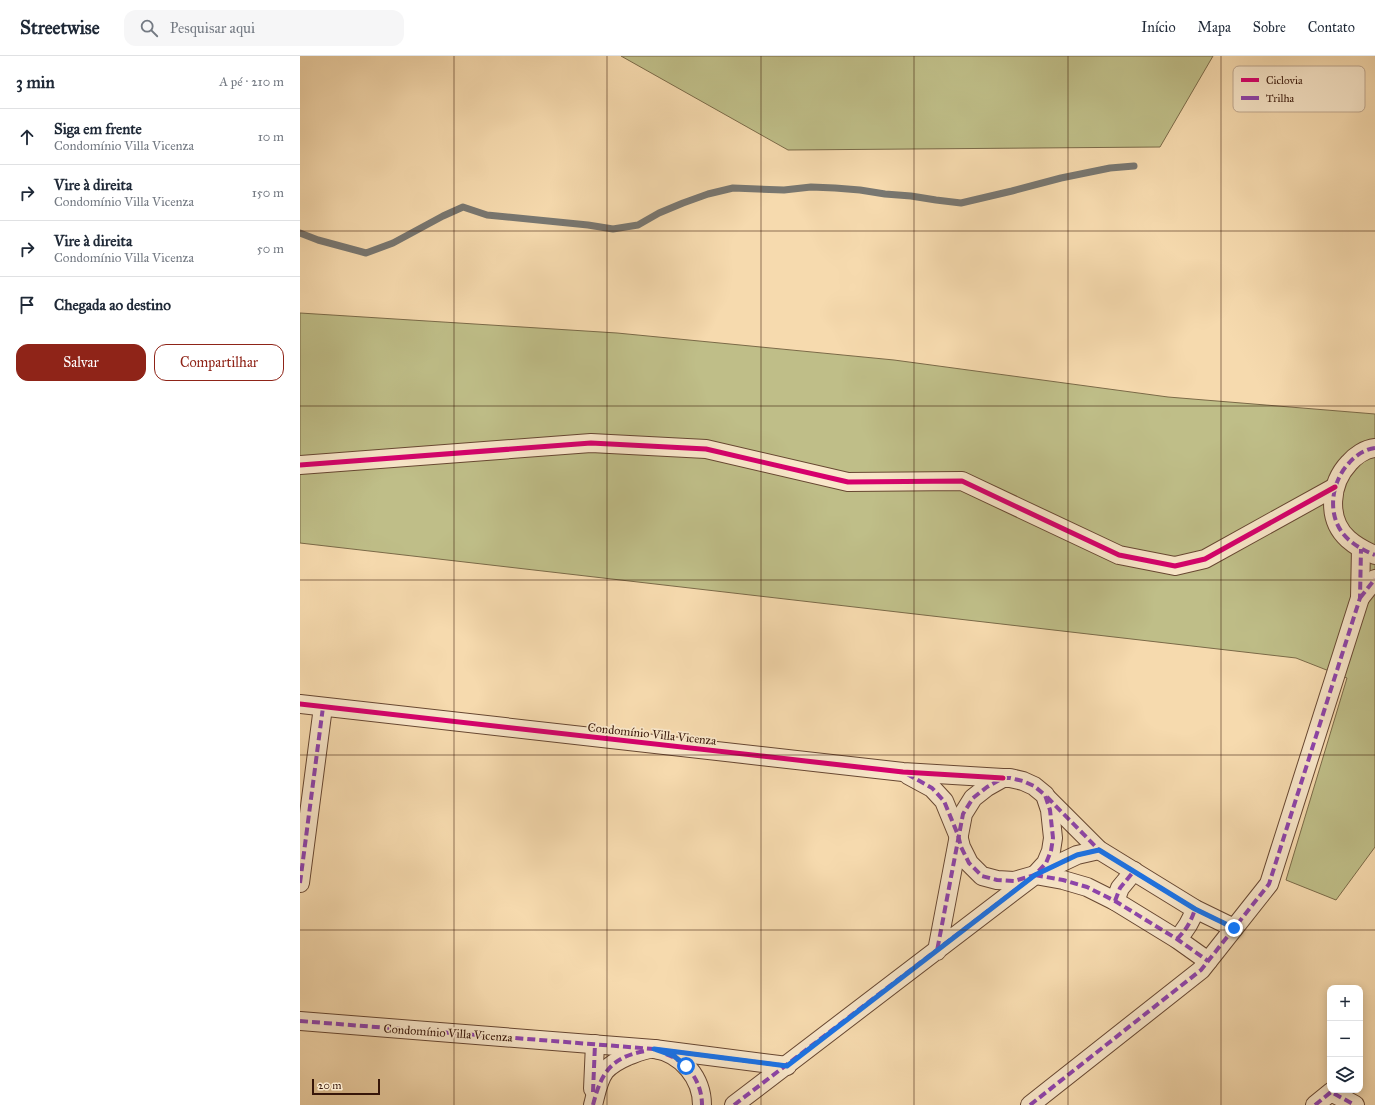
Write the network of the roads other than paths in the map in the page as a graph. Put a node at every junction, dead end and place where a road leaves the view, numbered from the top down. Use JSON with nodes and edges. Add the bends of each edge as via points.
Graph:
{"nodes":[{"id":1,"x":1375,"y":448,"type":"edge"},
{"id":2,"x":300,"y":465,"type":"edge"},
{"id":3,"x":1335,"y":487,"type":"junction"},
{"id":4,"x":1368,"y":552,"type":"edge"},
{"id":5,"x":1375,"y":579,"type":"edge"},
{"id":6,"x":1360,"y":598,"type":"junction"},
{"id":7,"x":300,"y":704,"type":"edge"},
{"id":8,"x":323,"y":707,"type":"junction"},
{"id":9,"x":903,"y":772,"type":"junction"},
{"id":10,"x":1002,"y":778,"type":"junction"},
{"id":11,"x":1045,"y":796,"type":"junction"},
{"id":12,"x":958,"y":834,"type":"junction"},
{"id":13,"x":1099,"y":850,"type":"junction"},
{"id":14,"x":1134,"y":871,"type":"junction"},
{"id":15,"x":1035,"y":875,"type":"junction"},
{"id":16,"x":300,"y":883,"type":"edge"},
{"id":17,"x":1115,"y":901,"type":"junction"},
{"id":18,"x":1195,"y":909,"type":"junction"},
{"id":19,"x":1234,"y":928,"type":"junction"},
{"id":20,"x":1177,"y":939,"type":"junction"},
{"id":21,"x":937,"y":951,"type":"junction"},
{"id":22,"x":1208,"y":961,"type":"junction"},
{"id":23,"x":300,"y":1021,"type":"edge"},
{"id":24,"x":595,"y":1044,"type":"junction"},
{"id":25,"x":654,"y":1049,"type":"junction"},
{"id":26,"x":787,"y":1066,"type":"junction"},
{"id":27,"x":593,"y":1105,"type":"edge"},
{"id":28,"x":702,"y":1105,"type":"edge"},
{"id":29,"x":734,"y":1105,"type":"edge"},
{"id":30,"x":1030,"y":1105,"type":"edge"},
{"id":31,"x":1315,"y":1105,"type":"edge"},
{"id":32,"x":1355,"y":1105,"type":"edge"}],
"edges":[{"from":1,"to":3,"type":"street","via":[[1355,457],[1342,470]]},
{"from":2,"to":3,"type":"street","via":[[591,443],[706,449],[848,482],[962,481],[1119,555],[1175,566],[1205,559]]},
{"from":3,"to":4,"type":"street","via":[[1333,505],[1337,523],[1347,538]]},
{"from":4,"to":6,"type":"street"},
{"from":5,"to":6,"type":"street"},
{"from":6,"to":19,"type":"street","via":[[1269,884]]},
{"from":7,"to":8,"type":"street","name":"Condomínio Villa Vicenza"},
{"from":8,"to":9,"type":"street","name":"Condomínio Villa Vicenza"},
{"from":8,"to":16,"type":"street"},
{"from":9,"to":10,"type":"street","name":"Condomínio Villa Vicenza"},
{"from":9,"to":12,"type":"street","name":"Condomínio Villa Vicenza","via":[[932,788],[944,801]]},
{"from":10,"to":11,"type":"street","name":"Condomínio Villa Vicenza","via":[[1023,781],[1034,786]]},
{"from":10,"to":12,"type":"street","via":[[973,798],[963,814]]},
{"from":11,"to":13,"type":"street","name":"Condomínio Villa Vicenza"},
{"from":11,"to":15,"type":"street","name":"Condomínio Villa Vicenza","via":[[1054,838],[1046,863]]},
{"from":12,"to":15,"type":"street","name":"Condomínio Villa Vicenza","via":[[969,863],[982,876],[1014,881]]},
{"from":12,"to":21,"type":"street"},
{"from":13,"to":14,"type":"street","name":"Condomínio Villa Vicenza"},
{"from":13,"to":15,"type":"street","name":"Condomínio Villa Vicenza","via":[[1077,855]]},
{"from":14,"to":17,"type":"street","via":[[1120,888]]},
{"from":14,"to":18,"type":"street","name":"Condomínio Villa Vicenza"},
{"from":15,"to":17,"type":"street","name":"Condomínio Villa Vicenza","via":[[1063,880]]},
{"from":15,"to":21,"type":"street","name":"Condomínio Villa Vicenza"},
{"from":17,"to":20,"type":"street","name":"Condomínio Villa Vicenza"},
{"from":18,"to":19,"type":"street","name":"Condomínio Villa Vicenza"},
{"from":18,"to":20,"type":"street","via":[[1190,923]]},
{"from":19,"to":22,"type":"street"},
{"from":20,"to":22,"type":"street","name":"Condomínio Villa Vicenza"},
{"from":21,"to":26,"type":"street","name":"Condomínio Villa Vicenza"},
{"from":22,"to":30,"type":"street"},
{"from":23,"to":24,"type":"street","name":"Condomínio Villa Vicenza"},
{"from":24,"to":25,"type":"street","name":"Condomínio Villa Vicenza"},
{"from":24,"to":27,"type":"street","name":"Condomínio Villa Vicenza"},
{"from":25,"to":26,"type":"street","name":"Condomínio Villa Vicenza"},
{"from":25,"to":27,"type":"street","name":"Condomínio Villa Vicenza","via":[[621,1058],[605,1071],[597,1087]]},
{"from":25,"to":28,"type":"street","name":"Condomínio Villa Vicenza","via":[[674,1056],[686,1066],[702,1094]]},
{"from":26,"to":29,"type":"street","name":"Condomínio Villa Vicenza"},
{"from":31,"to":32,"type":"street","via":[[1331,1092]]}]}
